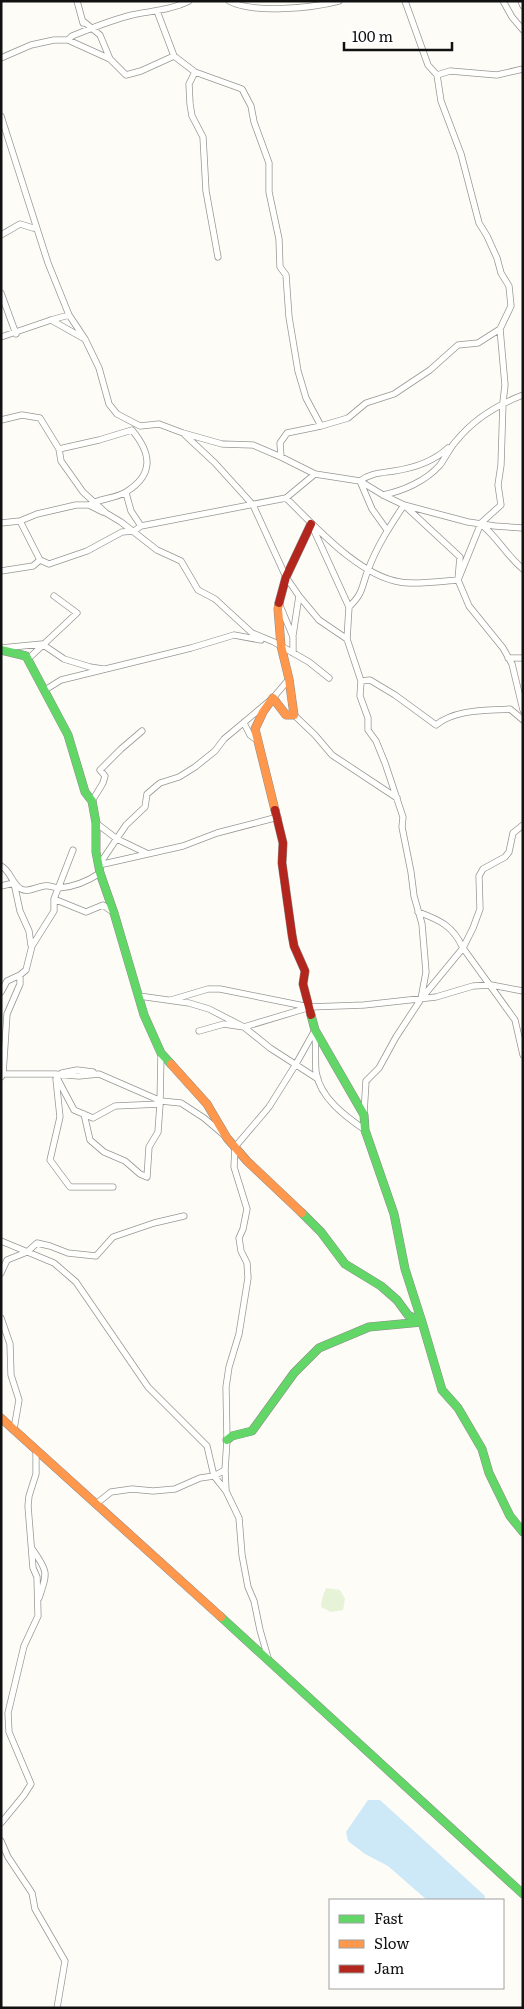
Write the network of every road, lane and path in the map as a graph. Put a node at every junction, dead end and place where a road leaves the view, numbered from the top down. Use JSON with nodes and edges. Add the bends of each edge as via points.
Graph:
{"nodes":[{"id":1,"x":77,"y":1,"type":"edge"},
{"id":2,"x":189,"y":1,"type":"edge"},
{"id":3,"x":229,"y":1,"type":"edge"},
{"id":4,"x":340,"y":1,"type":"edge"},
{"id":5,"x":405,"y":1,"type":"edge"},
{"id":6,"x":504,"y":1,"type":"edge"},
{"id":7,"x":521,"y":1,"type":"edge"},
{"id":8,"x":523,"y":6,"type":"edge"},
{"id":9,"x":157,"y":11,"type":"junction"},
{"id":10,"x":83,"y":21,"type":"junction"},
{"id":11,"x":90,"y":28,"type":"junction"},
{"id":12,"x":523,"y":30,"type":"edge"},
{"id":13,"x":83,"y":32,"type":"junction"},
{"id":14,"x":68,"y":40,"type":"junction"},
{"id":15,"x":174,"y":56,"type":"junction"},
{"id":16,"x":1,"y":58,"type":"edge"},
{"id":17,"x":110,"y":59,"type":"junction"},
{"id":18,"x":523,"y":69,"type":"edge"},
{"id":19,"x":195,"y":72,"type":"junction"},
{"id":20,"x":437,"y":75,"type":"junction"},
{"id":21,"x":1,"y":116,"type":"edge"},
{"id":22,"x":33,"y":228,"type":"dead end"},
{"id":23,"x":1,"y":235,"type":"edge"},
{"id":24,"x":218,"y":257,"type":"dead end"},
{"id":25,"x":1,"y":293,"type":"edge"},
{"id":26,"x":69,"y":315,"type":"junction"},
{"id":27,"x":51,"y":320,"type":"junction"},
{"id":28,"x":500,"y":329,"type":"junction"},
{"id":29,"x":16,"y":334,"type":"junction"},
{"id":30,"x":1,"y":338,"type":"edge"},
{"id":31,"x":85,"y":339,"type":"junction"},
{"id":32,"x":523,"y":395,"type":"edge"},
{"id":33,"x":503,"y":402,"type":"junction"},
{"id":34,"x":2,"y":421,"type":"edge"},
{"id":35,"x":140,"y":426,"type":"junction"},
{"id":36,"x":320,"y":426,"type":"junction"},
{"id":37,"x":132,"y":430,"type":"junction"},
{"id":38,"x":184,"y":434,"type":"junction"},
{"id":39,"x":457,"y":440,"type":"junction"},
{"id":40,"x":59,"y":449,"type":"junction"},
{"id":41,"x":281,"y":457,"type":"junction"},
{"id":42,"x":315,"y":474,"type":"junction"},
{"id":43,"x":360,"y":481,"type":"junction"},
{"id":44,"x":126,"y":493,"type":"junction"},
{"id":45,"x":383,"y":495,"type":"junction"},
{"id":46,"x":286,"y":498,"type":"junction"},
{"id":47,"x":92,"y":503,"type":"junction"},
{"id":48,"x":253,"y":505,"type":"junction"},
{"id":49,"x":404,"y":505,"type":"junction"},
{"id":50,"x":3,"y":521,"type":"edge"},
{"id":51,"x":20,"y":521,"type":"junction"},
{"id":52,"x":481,"y":523,"type":"junction"},
{"id":53,"x":311,"y":524,"type":"junction"},
{"id":54,"x":141,"y":526,"type":"junction"},
{"id":55,"x":523,"y":528,"type":"edge"},
{"id":56,"x":387,"y":530,"type":"junction"},
{"id":57,"x":134,"y":531,"type":"junction"},
{"id":58,"x":40,"y":560,"type":"junction"},
{"id":59,"x":523,"y":569,"type":"edge"},
{"id":60,"x":368,"y":570,"type":"junction"},
{"id":61,"x":1,"y":571,"type":"edge"},
{"id":62,"x":286,"y":577,"type":"junction"},
{"id":63,"x":458,"y":580,"type":"junction"},
{"id":64,"x":54,"y":596,"type":"dead end"},
{"id":65,"x":299,"y":596,"type":"junction"},
{"id":66,"x":279,"y":602,"type":"junction"},
{"id":67,"x":349,"y":607,"type":"junction"},
{"id":68,"x":293,"y":637,"type":"junction"},
{"id":69,"x":347,"y":639,"type":"junction"},
{"id":70,"x":265,"y":640,"type":"junction"},
{"id":71,"x":42,"y":644,"type":"junction"},
{"id":72,"x":281,"y":646,"type":"junction"},
{"id":73,"x":1,"y":649,"type":"edge"},
{"id":74,"x":293,"y":653,"type":"junction"},
{"id":75,"x":508,"y":658,"type":"junction"},
{"id":76,"x":523,"y":658,"type":"edge"},
{"id":77,"x":28,"y":659,"type":"junction"},
{"id":78,"x":109,"y":669,"type":"junction"},
{"id":79,"x":523,"y":675,"type":"edge"},
{"id":80,"x":329,"y":678,"type":"dead end"},
{"id":81,"x":289,"y":679,"type":"junction"},
{"id":82,"x":516,"y":680,"type":"junction"},
{"id":83,"x":361,"y":681,"type":"junction"},
{"id":84,"x":44,"y":690,"type":"junction"},
{"id":85,"x":273,"y":698,"type":"junction"},
{"id":86,"x":523,"y":710,"type":"edge"},
{"id":87,"x":294,"y":715,"type":"junction"},
{"id":88,"x":523,"y":720,"type":"edge"},
{"id":89,"x":244,"y":723,"type":"junction"},
{"id":90,"x":142,"y":731,"type":"dead end"},
{"id":91,"x":258,"y":741,"type":"junction"},
{"id":92,"x":397,"y":798,"type":"junction"},
{"id":93,"x":92,"y":801,"type":"junction"},
{"id":94,"x":278,"y":817,"type":"junction"},
{"id":95,"x":96,"y":823,"type":"junction"},
{"id":96,"x":523,"y":825,"type":"edge"},
{"id":97,"x":117,"y":839,"type":"junction"},
{"id":98,"x":73,"y":850,"type":"dead end"},
{"id":99,"x":146,"y":853,"type":"junction"},
{"id":100,"x":1,"y":866,"type":"edge"},
{"id":101,"x":99,"y":869,"type":"junction"},
{"id":102,"x":14,"y":883,"type":"junction"},
{"id":103,"x":1,"y":886,"type":"edge"},
{"id":104,"x":58,"y":888,"type":"junction"},
{"id":105,"x":54,"y":899,"type":"junction"},
{"id":106,"x":418,"y":912,"type":"junction"},
{"id":107,"x":114,"y":913,"type":"junction"},
{"id":108,"x":32,"y":946,"type":"junction"},
{"id":109,"x":463,"y":948,"type":"junction"},
{"id":110,"x":20,"y":975,"type":"junction"},
{"id":111,"x":491,"y":985,"type":"junction"},
{"id":112,"x":523,"y":991,"type":"edge"},
{"id":113,"x":1,"y":992,"type":"edge"},
{"id":114,"x":139,"y":996,"type":"junction"},
{"id":115,"x":421,"y":999,"type":"junction"},
{"id":116,"x":171,"y":1000,"type":"junction"},
{"id":117,"x":309,"y":1008,"type":"junction"},
{"id":118,"x":244,"y":1027,"type":"junction"},
{"id":119,"x":315,"y":1030,"type":"junction"},
{"id":120,"x":199,"y":1031,"type":"dead end"},
{"id":121,"x":161,"y":1053,"type":"junction"},
{"id":122,"x":523,"y":1055,"type":"edge"},
{"id":123,"x":296,"y":1064,"type":"junction"},
{"id":124,"x":55,"y":1074,"type":"junction"},
{"id":125,"x":2,"y":1075,"type":"edge"},
{"id":126,"x":318,"y":1079,"type":"junction"},
{"id":127,"x":160,"y":1102,"type":"junction"},
{"id":128,"x":84,"y":1114,"type":"junction"},
{"id":129,"x":364,"y":1115,"type":"junction"},
{"id":130,"x":365,"y":1130,"type":"junction"},
{"id":131,"x":227,"y":1138,"type":"junction"},
{"id":132,"x":235,"y":1147,"type":"junction"},
{"id":133,"x":113,"y":1187,"type":"dead end"},
{"id":134,"x":184,"y":1216,"type":"dead end"},
{"id":135,"x":1,"y":1241,"type":"edge"},
{"id":136,"x":26,"y":1252,"type":"junction"},
{"id":137,"x":1,"y":1273,"type":"edge"},
{"id":138,"x":1,"y":1318,"type":"edge"},
{"id":139,"x":422,"y":1322,"type":"junction"},
{"id":140,"x":1,"y":1418,"type":"edge"},
{"id":141,"x":14,"y":1429,"type":"junction"},
{"id":142,"x":227,"y":1440,"type":"junction"},
{"id":143,"x":36,"y":1449,"type":"junction"},
{"id":144,"x":225,"y":1470,"type":"junction"},
{"id":145,"x":214,"y":1476,"type":"junction"},
{"id":146,"x":226,"y":1491,"type":"junction"},
{"id":147,"x":96,"y":1504,"type":"junction"},
{"id":148,"x":523,"y":1532,"type":"edge"},
{"id":149,"x":32,"y":1549,"type":"junction"},
{"id":150,"x":38,"y":1603,"type":"junction"},
{"id":151,"x":269,"y":1660,"type":"junction"},
{"id":152,"x":1,"y":1823,"type":"edge"},
{"id":153,"x":1,"y":1841,"type":"edge"},
{"id":154,"x":523,"y":1894,"type":"edge"},
{"id":155,"x":57,"y":2008,"type":"edge"}],
"edges":[{"from":1,"to":10,"type":"street"},
{"from":2,"to":9,"type":"street"},
{"from":3,"to":4,"type":"street","via":[[242,6],[297,8]]},
{"from":5,"to":20,"type":"street","via":[[428,65]]},
{"from":6,"to":12,"type":"street"},
{"from":7,"to":8,"type":"street"},
{"from":9,"to":11,"type":"street"},
{"from":9,"to":15,"type":"street"},
{"from":10,"to":11,"type":"street"},
{"from":10,"to":13,"type":"street"},
{"from":11,"to":13,"type":"street"},
{"from":11,"to":17,"type":"street","via":[[100,35]]},
{"from":13,"to":14,"type":"street"},
{"from":14,"to":16,"type":"street","via":[[31,45]]},
{"from":14,"to":17,"type":"street"},
{"from":15,"to":17,"type":"street","via":[[126,75]]},
{"from":15,"to":19,"type":"street"},
{"from":18,"to":20,"type":"street","via":[[497,75],[450,71]]},
{"from":19,"to":24,"type":"street","via":[[189,84],[190,104],[192,116],[203,137],[206,190]]},
{"from":19,"to":36,"type":"street","via":[[242,89],[251,106],[269,163],[269,192],[279,238],[280,267],[286,275],[298,371],[306,398]]},
{"from":20,"to":28,"type":"street","via":[[441,101],[461,154],[479,223],[509,286],[511,306]]},
{"from":21,"to":26,"type":"street","via":[[48,263]]},
{"from":22,"to":23,"type":"street","via":[[20,224]]},
{"from":25,"to":29,"type":"street"},
{"from":26,"to":27,"type":"street"},
{"from":26,"to":31,"type":"street"},
{"from":27,"to":29,"type":"street"},
{"from":27,"to":31,"type":"street"},
{"from":28,"to":33,"type":"street","via":[[505,385]]},
{"from":28,"to":36,"type":"street","via":[[478,343],[458,345],[430,370],[394,394],[366,403],[348,418]]},
{"from":29,"to":30,"type":"street"},
{"from":31,"to":35,"type":"street","via":[[99,368],[109,404],[117,414]]},
{"from":32,"to":33,"type":"street"},
{"from":33,"to":39,"type":"street","via":[[481,416]]},
{"from":33,"to":52,"type":"street","via":[[498,485],[501,504]]},
{"from":34,"to":40,"type":"street","via":[[22,415],[40,418]]},
{"from":35,"to":37,"type":"street"},
{"from":35,"to":38,"type":"street","via":[[159,424]]},
{"from":36,"to":41,"type":"street","via":[[287,433],[280,443]]},
{"from":37,"to":40,"type":"street"},
{"from":37,"to":44,"type":"street","via":[[148,455],[148,464],[144,476]]},
{"from":38,"to":41,"type":"street","via":[[222,444],[253,445]]},
{"from":38,"to":48,"type":"street","via":[[216,463]]},
{"from":39,"to":43,"type":"street","via":[[437,458],[408,468],[368,475]]},
{"from":39,"to":45,"type":"street","via":[[439,466],[421,481],[396,493]]},
{"from":40,"to":47,"type":"street","via":[[61,461]]},
{"from":41,"to":42,"type":"street"},
{"from":42,"to":43,"type":"street"},
{"from":42,"to":46,"type":"street"},
{"from":43,"to":45,"type":"street"},
{"from":43,"to":56,"type":"street","via":[[372,510]]},
{"from":44,"to":47,"type":"street"},
{"from":44,"to":54,"type":"street","via":[[131,511]]},
{"from":45,"to":49,"type":"street"},
{"from":46,"to":48,"type":"street"},
{"from":46,"to":53,"type":"street"},
{"from":47,"to":51,"type":"street","via":[[37,514]]},
{"from":47,"to":57,"type":"street"},
{"from":48,"to":54,"type":"street"},
{"from":48,"to":62,"type":"street"},
{"from":49,"to":52,"type":"street"},
{"from":49,"to":56,"type":"street"},
{"from":49,"to":63,"type":"street","via":[[460,557]]},
{"from":50,"to":51,"type":"street"},
{"from":51,"to":58,"type":"street"},
{"from":52,"to":55,"type":"street"},
{"from":52,"to":59,"type":"street"},
{"from":52,"to":63,"type":"street"},
{"from":53,"to":60,"type":"street"},
{"from":53,"to":62,"type":"main road"},
{"from":53,"to":67,"type":"street"},
{"from":54,"to":57,"type":"street"},
{"from":56,"to":60,"type":"street"},
{"from":57,"to":58,"type":"street","via":[[122,532],[87,551],[55,563]]},
{"from":57,"to":70,"type":"street","via":[[152,547],[181,561],[198,590],[215,599],[252,633]]},
{"from":58,"to":61,"type":"street","via":[[33,566]]},
{"from":60,"to":63,"type":"street","via":[[400,582]]},
{"from":60,"to":67,"type":"street","via":[[360,597]]},
{"from":62,"to":65,"type":"street"},
{"from":62,"to":66,"type":"main road"},
{"from":63,"to":75,"type":"street","via":[[469,606]]},
{"from":64,"to":71,"type":"street","via":[[77,613]]},
{"from":65,"to":68,"type":"street"},
{"from":65,"to":69,"type":"street","via":[[319,620]]},
{"from":66,"to":68,"type":"street"},
{"from":66,"to":72,"type":"main road"},
{"from":67,"to":69,"type":"street"},
{"from":68,"to":74,"type":"street"},
{"from":69,"to":83,"type":"street"},
{"from":70,"to":72,"type":"street"},
{"from":70,"to":78,"type":"street","via":[[234,635]]},
{"from":71,"to":73,"type":"street"},
{"from":71,"to":77,"type":"street"},
{"from":71,"to":78,"type":"street","via":[[64,658],[90,667]]},
{"from":72,"to":74,"type":"street"},
{"from":72,"to":81,"type":"main road"},
{"from":73,"to":77,"type":"main road"},
{"from":74,"to":80,"type":"street"},
{"from":75,"to":76,"type":"street"},
{"from":75,"to":82,"type":"street"},
{"from":77,"to":84,"type":"main road"},
{"from":78,"to":84,"type":"street","via":[[61,680]]},
{"from":79,"to":82,"type":"street"},
{"from":81,"to":85,"type":"street"},
{"from":81,"to":87,"type":"main road"},
{"from":82,"to":86,"type":"street"},
{"from":83,"to":88,"type":"street","via":[[370,680],[436,725],[446,717],[474,711],[510,709]]},
{"from":83,"to":92,"type":"street","via":[[360,696],[368,718],[368,730],[376,741]]},
{"from":84,"to":93,"type":"main road","via":[[68,735],[85,792]]},
{"from":85,"to":87,"type":"main road","via":[[286,715]]},
{"from":85,"to":89,"type":"street"},
{"from":85,"to":91,"type":"main road","via":[[255,729]]},
{"from":87,"to":92,"type":"street","via":[[332,755]]},
{"from":89,"to":91,"type":"street","via":[[250,735]]},
{"from":89,"to":97,"type":"street","via":[[196,767],[160,783],[147,794],[145,807]]},
{"from":90,"to":93,"type":"street","via":[[100,770],[104,780]]},
{"from":91,"to":94,"type":"main road"},
{"from":92,"to":106,"type":"street"},
{"from":93,"to":95,"type":"main road"},
{"from":94,"to":99,"type":"street","via":[[217,833],[183,846]]},
{"from":94,"to":117,"type":"main road","via":[[292,935],[305,971],[303,984]]},
{"from":95,"to":97,"type":"street"},
{"from":95,"to":101,"type":"main road"},
{"from":96,"to":109,"type":"street","via":[[513,833],[505,857],[482,869],[478,876],[480,909]]},
{"from":97,"to":99,"type":"street"},
{"from":97,"to":101,"type":"street"},
{"from":98,"to":104,"type":"street"},
{"from":99,"to":101,"type":"street"},
{"from":100,"to":102,"type":"street"},
{"from":101,"to":104,"type":"street","via":[[83,883]]},
{"from":101,"to":107,"type":"main road"},
{"from":102,"to":103,"type":"street"},
{"from":102,"to":104,"type":"street","via":[[28,891],[50,885]]},
{"from":102,"to":108,"type":"street"},
{"from":104,"to":105,"type":"street"},
{"from":105,"to":107,"type":"street","via":[[86,912],[103,905]]},
{"from":105,"to":108,"type":"street","via":[[54,911]]},
{"from":106,"to":109,"type":"street","via":[[441,921],[458,936]]},
{"from":106,"to":115,"type":"street","via":[[426,972]]},
{"from":107,"to":114,"type":"main road"},
{"from":108,"to":110,"type":"street","via":[[26,970]]},
{"from":109,"to":111,"type":"street"},
{"from":109,"to":115,"type":"street"},
{"from":110,"to":113,"type":"street","via":[[7,981]]},
{"from":110,"to":125,"type":"street","via":[[20,984],[7,1014]]},
{"from":111,"to":112,"type":"street"},
{"from":111,"to":115,"type":"street","via":[[472,986]]},
{"from":111,"to":122,"type":"street","via":[[515,1020]]},
{"from":114,"to":116,"type":"street"},
{"from":114,"to":121,"type":"main road"},
{"from":115,"to":117,"type":"street"},
{"from":115,"to":129,"type":"street","via":[[379,1068],[366,1081]]},
{"from":116,"to":117,"type":"street","via":[[220,989]]},
{"from":116,"to":118,"type":"street","via":[[210,1009]]},
{"from":117,"to":118,"type":"street"},
{"from":117,"to":119,"type":"main road"},
{"from":118,"to":120,"type":"street","via":[[224,1024]]},
{"from":118,"to":123,"type":"street"},
{"from":119,"to":123,"type":"street"},
{"from":119,"to":126,"type":"street"},
{"from":119,"to":129,"type":"main road"},
{"from":121,"to":127,"type":"street"},
{"from":121,"to":131,"type":"main road","via":[[207,1104]]},
{"from":123,"to":126,"type":"street"},
{"from":123,"to":132,"type":"street","via":[[269,1107]]},
{"from":124,"to":125,"type":"street"},
{"from":124,"to":127,"type":"street","via":[[77,1070],[99,1074]]},
{"from":124,"to":128,"type":"street","via":[[74,1110]]},
{"from":124,"to":133,"type":"street","via":[[60,1117],[50,1160],[70,1187]]},
{"from":126,"to":130,"type":"street","via":[[338,1110]]},
{"from":127,"to":128,"type":"street","via":[[115,1106],[93,1118]]},
{"from":127,"to":128,"type":"street","via":[[158,1132],[149,1147],[147,1177],[90,1140]]},
{"from":127,"to":131,"type":"street","via":[[182,1104]]},
{"from":129,"to":130,"type":"main road"},
{"from":130,"to":139,"type":"main road","via":[[394,1214],[405,1269]]},
{"from":131,"to":132,"type":"main road"},
{"from":132,"to":139,"type":"main road","via":[[321,1232],[345,1264],[381,1286],[408,1315]]},
{"from":132,"to":142,"type":"street","via":[[234,1167],[247,1209],[239,1238],[248,1278],[226,1387]]},
{"from":134,"to":136,"type":"street","via":[[113,1237],[96,1256],[68,1254],[37,1243]]},
{"from":135,"to":136,"type":"street"},
{"from":136,"to":137,"type":"street","via":[[7,1260]]},
{"from":136,"to":145,"type":"street","via":[[54,1263],[76,1282],[148,1387],[207,1446]]},
{"from":138,"to":141,"type":"street","via":[[10,1344],[11,1375],[19,1400]]},
{"from":139,"to":142,"type":"main road","via":[[369,1327],[318,1348],[294,1373],[252,1431]]},
{"from":139,"to":148,"type":"main road","via":[[442,1390],[458,1408],[482,1449],[489,1473],[510,1516]]},
{"from":140,"to":141,"type":"main road"},
{"from":141,"to":143,"type":"main road"},
{"from":142,"to":144,"type":"street"},
{"from":143,"to":147,"type":"main road"},
{"from":143,"to":149,"type":"street","via":[[36,1474],[28,1506]]},
{"from":144,"to":145,"type":"street"},
{"from":144,"to":146,"type":"street"},
{"from":145,"to":146,"type":"street"},
{"from":145,"to":147,"type":"street","via":[[175,1488],[111,1492]]},
{"from":146,"to":151,"type":"street","via":[[239,1518],[248,1587]]},
{"from":147,"to":151,"type":"main road"},
{"from":149,"to":150,"type":"street"},
{"from":149,"to":150,"type":"street","via":[[46,1574]]},
{"from":150,"to":152,"type":"street","via":[[38,1616],[24,1646],[8,1713],[9,1732],[31,1784]]},
{"from":151,"to":154,"type":"main road"},
{"from":153,"to":155,"type":"street","via":[[32,1893],[35,1910],[65,1961]]}]}
